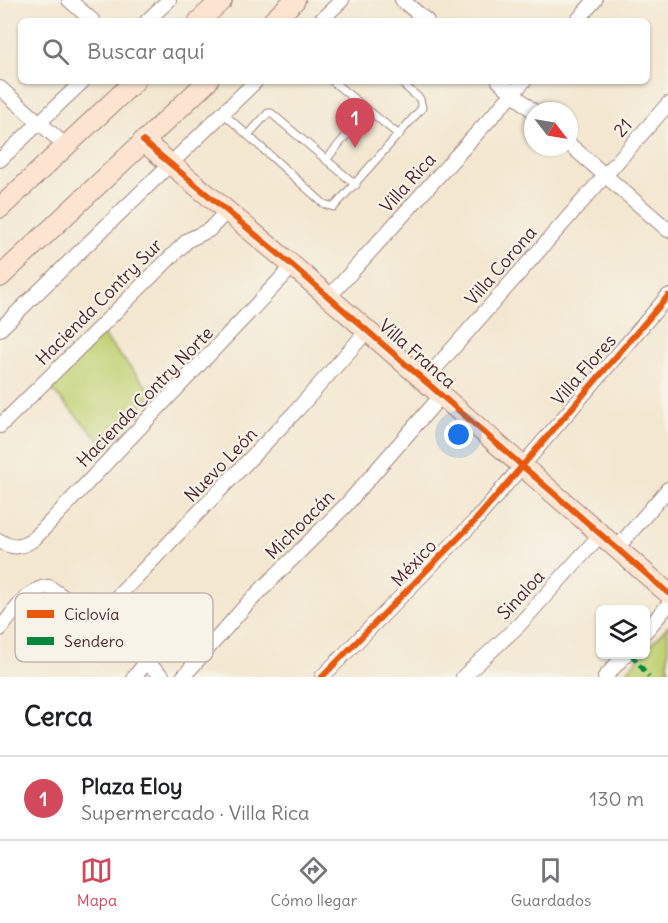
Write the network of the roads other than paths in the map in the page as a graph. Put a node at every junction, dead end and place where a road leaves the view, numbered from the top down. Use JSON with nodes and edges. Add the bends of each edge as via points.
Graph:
{"nodes":[{"id":1,"x":69,"y":0,"type":"edge"},
{"id":2,"x":169,"y":0,"type":"edge"},
{"id":3,"x":222,"y":0,"type":"edge"},
{"id":4,"x":296,"y":0,"type":"edge"},
{"id":5,"x":342,"y":0,"type":"edge"},
{"id":6,"x":402,"y":0,"type":"edge"},
{"id":7,"x":595,"y":0,"type":"edge"},
{"id":8,"x":90,"y":18,"type":"edge"},
{"id":9,"x":150,"y":18,"type":"edge"},
{"id":10,"x":202,"y":18,"type":"edge"},
{"id":11,"x":276,"y":18,"type":"edge"},
{"id":12,"x":326,"y":18,"type":"edge"},
{"id":13,"x":423,"y":18,"type":"edge"},
{"id":14,"x":580,"y":18,"type":"edge"},
{"id":15,"x":80,"y":84,"type":"edge"},
{"id":16,"x":132,"y":84,"type":"edge"},
{"id":17,"x":205,"y":84,"type":"edge"},
{"id":18,"x":253,"y":84,"type":"edge"},
{"id":19,"x":336,"y":84,"type":"edge"},
{"id":20,"x":402,"y":84,"type":"edge"},
{"id":21,"x":503,"y":84,"type":"edge"},
{"id":22,"x":522,"y":84,"type":"edge"},
{"id":23,"x":0,"y":88,"type":"edge"},
{"id":24,"x":514,"y":93,"type":"junction"},
{"id":25,"x":524,"y":102,"type":"edge"},
{"id":26,"x":668,"y":104,"type":"edge"},
{"id":27,"x":367,"y":111,"type":"junction"},
{"id":28,"x":223,"y":113,"type":"junction"},
{"id":29,"x":39,"y":122,"type":"junction"},
{"id":30,"x":248,"y":135,"type":"junction"},
{"id":31,"x":399,"y":135,"type":"junction"},
{"id":32,"x":143,"y":141,"type":"junction"},
{"id":33,"x":66,"y":146,"type":"junction"},
{"id":34,"x":578,"y":152,"type":"edge"},
{"id":35,"x":326,"y":159,"type":"junction"},
{"id":36,"x":0,"y":160,"type":"edge"},
{"id":37,"x":171,"y":164,"type":"junction"},
{"id":38,"x":604,"y":176,"type":"junction"},
{"id":39,"x":356,"y":184,"type":"junction"},
{"id":40,"x":0,"y":208,"type":"edge"},
{"id":41,"x":228,"y":210,"type":"junction"},
{"id":42,"x":668,"y":230,"type":"edge"},
{"id":43,"x":293,"y":266,"type":"junction"},
{"id":44,"x":0,"y":277,"type":"edge"},
{"id":45,"x":668,"y":296,"type":"edge"},
{"id":46,"x":329,"y":297,"type":"junction"},
{"id":47,"x":0,"y":329,"type":"edge"},
{"id":48,"x":367,"y":331,"type":"junction"},
{"id":49,"x":425,"y":380,"type":"junction"},
{"id":50,"x":441,"y":396,"type":"junction"},
{"id":51,"x":0,"y":426,"type":"edge"},
{"id":52,"x":523,"y":464,"type":"junction"},
{"id":53,"x":668,"y":489,"type":"edge"},
{"id":54,"x":601,"y":534,"type":"junction"},
{"id":55,"x":0,"y":541,"type":"edge"},
{"id":56,"x":617,"y":548,"type":"junction"},
{"id":57,"x":34,"y":593,"type":"edge"},
{"id":58,"x":60,"y":593,"type":"edge"},
{"id":59,"x":121,"y":593,"type":"edge"},
{"id":60,"x":668,"y":593,"type":"edge"},
{"id":61,"x":668,"y":605,"type":"edge"},
{"id":62,"x":15,"y":613,"type":"edge"},
{"id":63,"x":650,"y":625,"type":"edge"},
{"id":64,"x":0,"y":629,"type":"edge"},
{"id":65,"x":213,"y":643,"type":"edge"},
{"id":66,"x":621,"y":659,"type":"edge"},
{"id":67,"x":196,"y":662,"type":"edge"},
{"id":68,"x":146,"y":663,"type":"joint"},
{"id":69,"x":134,"y":677,"type":"edge"},
{"id":70,"x":163,"y":677,"type":"edge"},
{"id":71,"x":183,"y":677,"type":"edge"},
{"id":72,"x":322,"y":677,"type":"edge"},
{"id":73,"x":463,"y":677,"type":"edge"},
{"id":74,"x":605,"y":677,"type":"edge"}],
"edges":[{"from":1,"to":8,"type":"street"},
{"from":2,"to":9,"type":"street"},
{"from":3,"to":10,"type":"street"},
{"from":4,"to":11,"type":"street"},
{"from":5,"to":12,"type":"street"},
{"from":6,"to":13,"type":"street"},
{"from":7,"to":14,"type":"street"},
{"from":15,"to":29,"type":"street"},
{"from":16,"to":33,"type":"street"},
{"from":17,"to":32,"type":"street"},
{"from":18,"to":28,"type":"street"},
{"from":19,"to":27,"type":"lane"},
{"from":20,"to":31,"type":"lane","via":[[423,105]]},
{"from":21,"to":24,"type":"street"},
{"from":22,"to":24,"type":"street","name":"Villa Rica"},
{"from":23,"to":29,"type":"street"},
{"from":24,"to":25,"type":"street"},
{"from":24,"to":46,"type":"street","name":"Villa Rica"},
{"from":26,"to":38,"type":"street","name":"21"},
{"from":27,"to":31,"type":"lane"},
{"from":27,"to":35,"type":"lane"},
{"from":28,"to":30,"type":"lane"},
{"from":28,"to":37,"type":"street"},
{"from":29,"to":33,"type":"street"},
{"from":29,"to":36,"type":"street"},
{"from":30,"to":35,"type":"lane","via":[[270,112]]},
{"from":30,"to":39,"type":"lane","via":[[329,207],[337,206]]},
{"from":31,"to":39,"type":"lane"},
{"from":32,"to":37,"type":"street","name":"Villa Franca"},
{"from":32,"to":44,"type":"street"},
{"from":33,"to":40,"type":"street"},
{"from":34,"to":38,"type":"street"},
{"from":35,"to":39,"type":"lane"},
{"from":37,"to":41,"type":"street","name":"Villa Franca"},
{"from":37,"to":47,"type":"street"},
{"from":38,"to":42,"type":"street"},
{"from":38,"to":49,"type":"street","name":"Villa Corona"},
{"from":41,"to":43,"type":"street","name":"Villa Franca"},
{"from":41,"to":51,"type":"street","name":"Hacienda Contry Sur","via":[[209,230],[188,240]]},
{"from":43,"to":46,"type":"street","name":"Villa Franca"},
{"from":43,"to":55,"type":"street","name":"Hacienda Contry Norte","via":[[34,539],[19,547]]},
{"from":45,"to":52,"type":"street","name":"Villa Flores"},
{"from":46,"to":48,"type":"street","name":"Villa Franca"},
{"from":48,"to":49,"type":"street","name":"Villa Franca"},
{"from":48,"to":59,"type":"street","name":"Nuevo León","via":[[297,410]]},
{"from":49,"to":50,"type":"street","name":"Villa Franca"},
{"from":50,"to":52,"type":"street","name":"Villa Franca"},
{"from":50,"to":65,"type":"street","name":"Michoacán","via":[[346,505]]},
{"from":52,"to":54,"type":"street","name":"Villa Franca"},
{"from":52,"to":72,"type":"street","name":"México","via":[[429,569]]},
{"from":53,"to":56,"type":"street"},
{"from":54,"to":56,"type":"street","name":"Villa Franca"},
{"from":54,"to":73,"type":"street","name":"Sinaloa","via":[[519,625]]},
{"from":56,"to":60,"type":"street","name":"Villa Franca"},
{"from":57,"to":58,"type":"street","via":[[50,587]]},
{"from":61,"to":63,"type":"street"},
{"from":62,"to":64,"type":"street"},
{"from":66,"to":74,"type":"street"},
{"from":67,"to":71,"type":"street","name":"Michoacán"},
{"from":68,"to":69,"type":"street"},
{"from":68,"to":70,"type":"street"}]}
